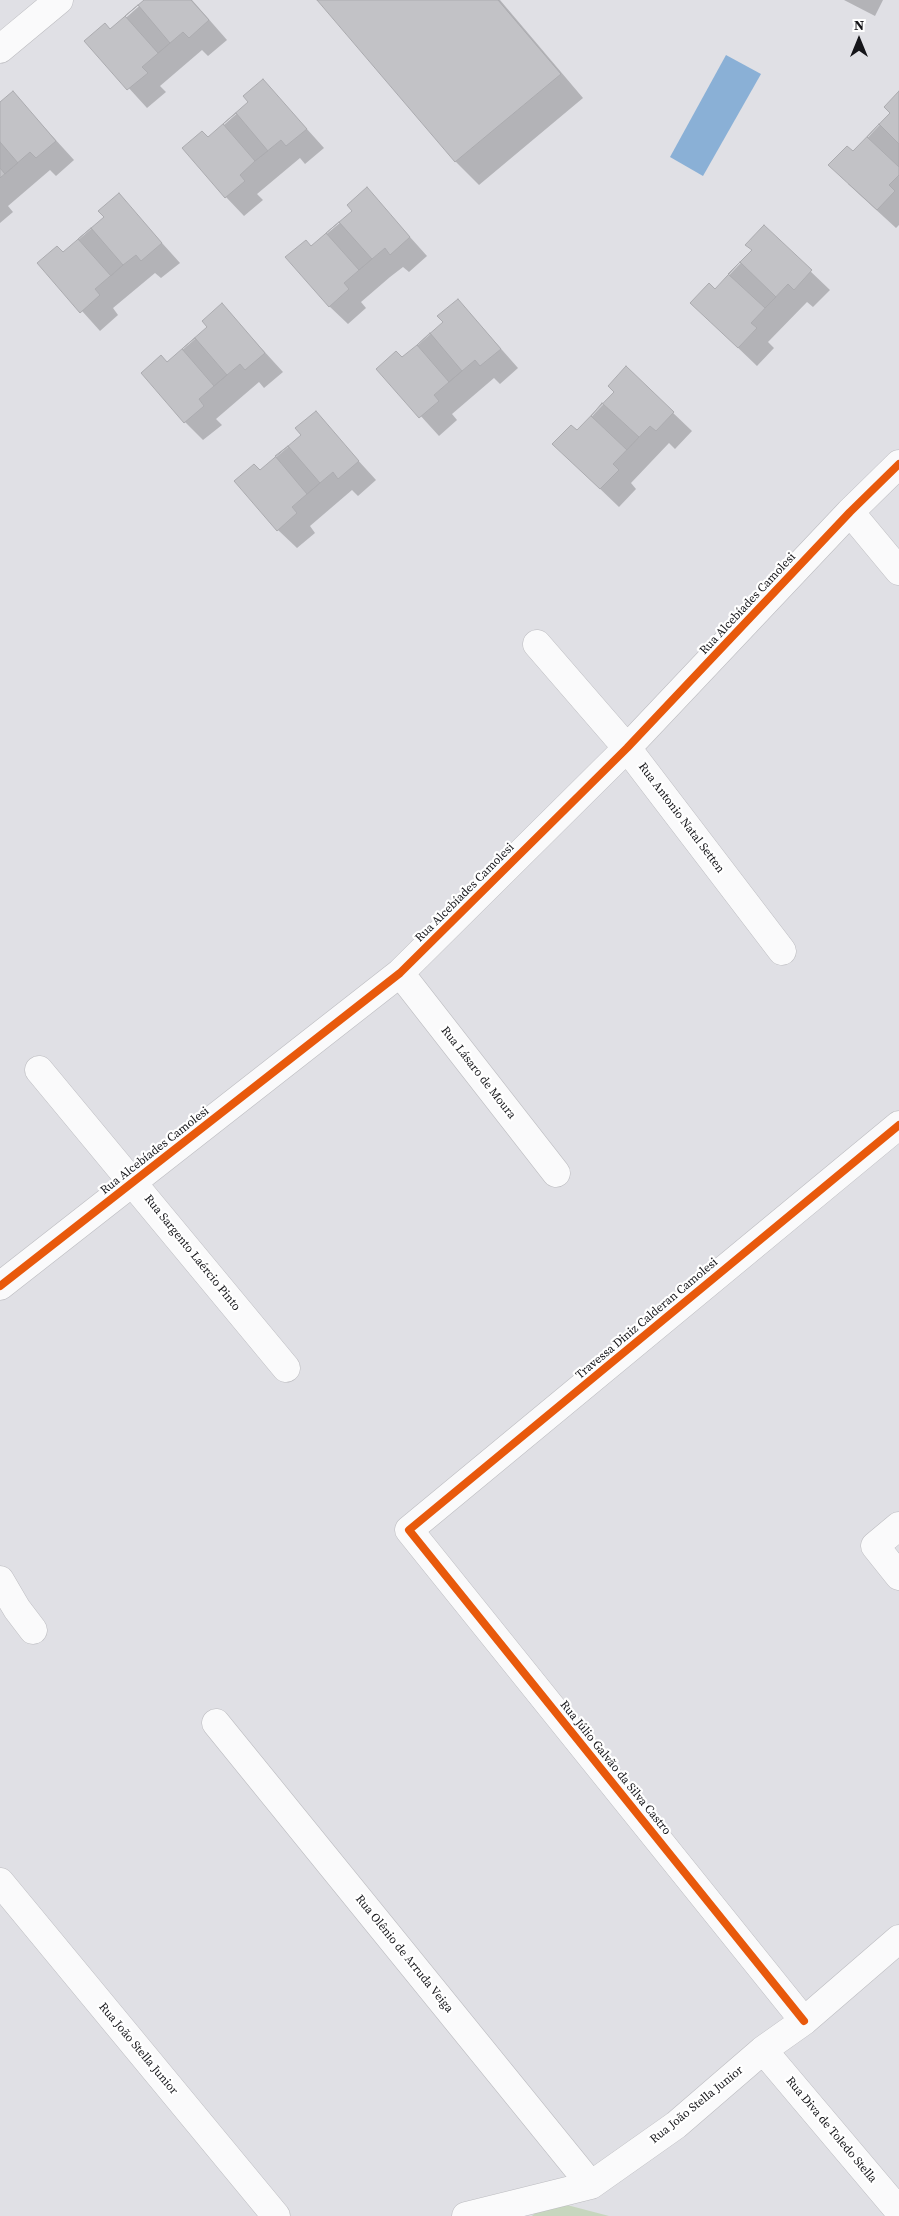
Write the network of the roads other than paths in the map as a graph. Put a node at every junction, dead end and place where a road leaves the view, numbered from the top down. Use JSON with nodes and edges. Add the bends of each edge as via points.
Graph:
{"nodes":[{"id":1,"x":59,"y":0,"type":"edge"},
{"id":2,"x":0,"y":49,"type":"edge"},
{"id":3,"x":899,"y":464,"type":"edge"},
{"id":4,"x":850,"y":512,"type":"junction"},
{"id":5,"x":899,"y":571,"type":"edge"},
{"id":6,"x":537,"y":644,"type":"dead end"},
{"id":7,"x":627,"y":748,"type":"junction"},
{"id":8,"x":782,"y":951,"type":"dead end"},
{"id":9,"x":400,"y":973,"type":"junction"},
{"id":10,"x":39,"y":1070,"type":"dead end"},
{"id":11,"x":899,"y":1125,"type":"edge"},
{"id":12,"x":556,"y":1173,"type":"dead end"},
{"id":13,"x":133,"y":1182,"type":"junction"},
{"id":14,"x":0,"y":1286,"type":"edge"},
{"id":15,"x":286,"y":1368,"type":"dead end"},
{"id":16,"x":899,"y":1526,"type":"edge"},
{"id":17,"x":409,"y":1530,"type":"joint"},
{"id":18,"x":899,"y":1576,"type":"edge"},
{"id":19,"x":0,"y":1580,"type":"edge"},
{"id":20,"x":25,"y":1620,"type":"dead end"},
{"id":21,"x":216,"y":1723,"type":"dead end"},
{"id":22,"x":0,"y":1882,"type":"edge"},
{"id":23,"x":899,"y":1939,"type":"edge"},
{"id":24,"x":804,"y":2021,"type":"junction"},
{"id":25,"x":764,"y":2050,"type":"junction"},
{"id":26,"x":591,"y":2185,"type":"junction"},
{"id":27,"x":899,"y":2211,"type":"edge"},
{"id":28,"x":276,"y":2216,"type":"edge"},
{"id":29,"x":466,"y":2216,"type":"edge"}],
"edges":[{"from":1,"to":2,"type":"street"},
{"from":3,"to":4,"type":"street","name":"Rua Alcebíades Camolesi"},
{"from":4,"to":5,"type":"street"},
{"from":4,"to":7,"type":"street","name":"Rua Alcebíades Camolesi"},
{"from":6,"to":7,"type":"street","name":"Rua Antonio Natal Setten"},
{"from":7,"to":8,"type":"street","name":"Rua Antonio Natal Setten"},
{"from":7,"to":9,"type":"street","name":"Rua Alcebíades Camolesi"},
{"from":9,"to":12,"type":"street","name":"Rua Lásaro de Moura"},
{"from":9,"to":13,"type":"street","name":"Rua Alcebíades Camolesi"},
{"from":10,"to":13,"type":"street","name":"Rua Sargento Laércio Pinto"},
{"from":11,"to":17,"type":"street","name":"Travessa Diniz Calderan Camolesi"},
{"from":13,"to":14,"type":"street","name":"Rua Alcebíades Camolesi"},
{"from":13,"to":15,"type":"street","name":"Rua Sargento Laércio Pinto"},
{"from":16,"to":18,"type":"street","via":[[875,1546]]},
{"from":17,"to":24,"type":"street","name":"Rua Júlio Galvão da Silva Castro"},
{"from":19,"to":20,"type":"street"},
{"from":21,"to":26,"type":"street","name":"Rua Olênio de Arruda Veiga"},
{"from":22,"to":28,"type":"street","name":"Rua João Stella Junior"},
{"from":23,"to":24,"type":"street","name":"Rua João Stella Junior"},
{"from":24,"to":25,"type":"street","name":"Rua João Stella Junior"},
{"from":25,"to":26,"type":"street","name":"Rua João Stella Junior","via":[[676,2125]]},
{"from":25,"to":27,"type":"street","name":"Rua Diva de Toledo Stella"},
{"from":26,"to":29,"type":"street","name":"Rua João Stella Junior"}]}
